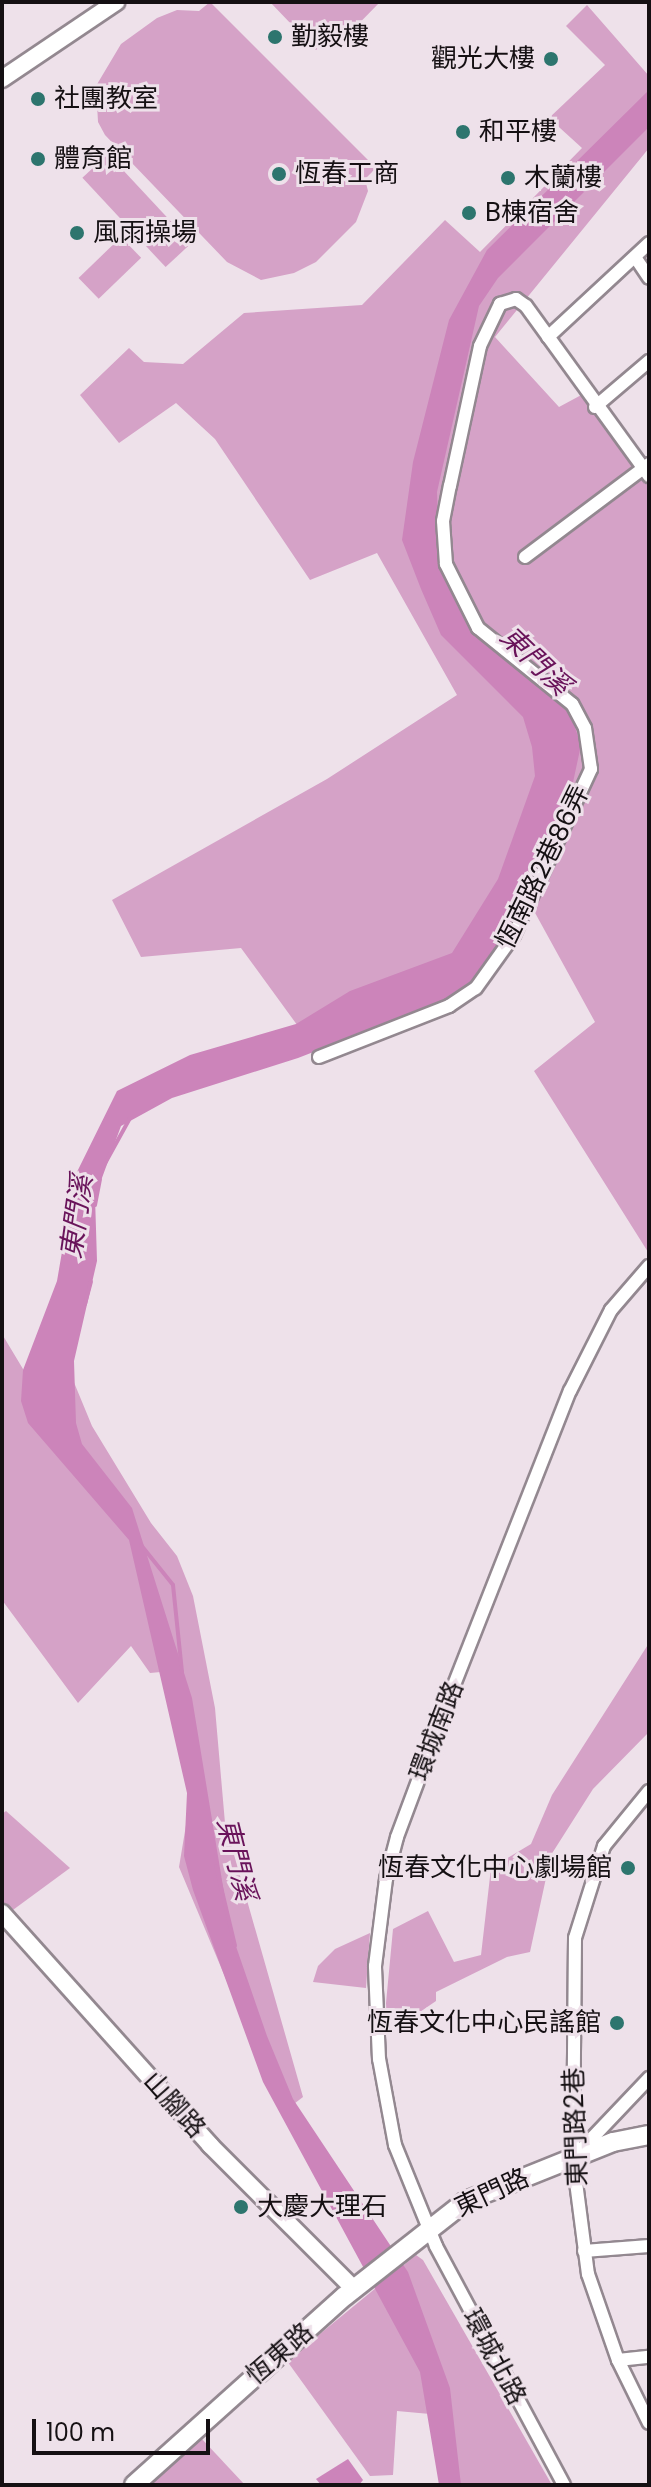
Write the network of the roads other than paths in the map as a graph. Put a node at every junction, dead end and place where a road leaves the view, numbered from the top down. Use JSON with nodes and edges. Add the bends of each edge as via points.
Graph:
{"nodes":[{"id":1,"x":116,"y":2,"type":"edge"},
{"id":2,"x":2,"y":79,"type":"edge"},
{"id":3,"x":649,"y":243,"type":"edge"},
{"id":4,"x":635,"y":257,"type":"junction"},
{"id":5,"x":649,"y":278,"type":"edge"},
{"id":6,"x":548,"y":337,"type":"junction"},
{"id":7,"x":649,"y":361,"type":"edge"},
{"id":8,"x":595,"y":407,"type":"junction"},
{"id":9,"x":647,"y":470,"type":"edge"},
{"id":10,"x":525,"y":557,"type":"dead end"},
{"id":11,"x":319,"y":1057,"type":"dead end"},
{"id":12,"x":649,"y":1266,"type":"edge"},
{"id":13,"x":649,"y":1791,"type":"edge"},
{"id":14,"x":2,"y":1913,"type":"edge"},
{"id":15,"x":649,"y":2078,"type":"edge"},
{"id":16,"x":649,"y":2135,"type":"edge"},
{"id":17,"x":573,"y":2159,"type":"junction"},
{"id":18,"x":429,"y":2228,"type":"junction"},
{"id":19,"x":649,"y":2246,"type":"edge"},
{"id":20,"x":584,"y":2251,"type":"junction"},
{"id":21,"x":358,"y":2286,"type":"junction"},
{"id":22,"x":649,"y":2357,"type":"edge"},
{"id":23,"x":618,"y":2360,"type":"junction"},
{"id":24,"x":649,"y":2423,"type":"edge"},
{"id":25,"x":134,"y":2485,"type":"edge"},
{"id":26,"x":564,"y":2485,"type":"edge"}],
"edges":[{"from":1,"to":2,"type":"street"},
{"from":3,"to":4,"type":"street"},
{"from":4,"to":5,"type":"street"},
{"from":4,"to":6,"type":"street"},
{"from":6,"to":8,"type":"street","name":"恆南路2巷86弄"},
{"from":6,"to":11,"type":"street","name":"恆南路2巷86弄","via":[[516,299],[500,304],[492,317],[480,346],[443,545],[446,564],[478,628],[572,704],[585,728],[591,769],[514,935],[470,994]]},
{"from":7,"to":8,"type":"street"},
{"from":8,"to":9,"type":"street","name":"恆南路2巷86弄"},
{"from":9,"to":10,"type":"street"},
{"from":12,"to":18,"type":"street","name":"環城南路","via":[[611,1310],[570,1391],[411,1798],[386,1879],[375,1966],[379,2059],[395,2145]]},
{"from":13,"to":17,"type":"street","name":"東門路2巷","via":[[604,1846],[575,1938]]},
{"from":14,"to":21,"type":"street","name":"山腳路","via":[[210,2145]]},
{"from":15,"to":17,"type":"street","via":[[602,2122]]},
{"from":16,"to":17,"type":"main road","name":"東門路","via":[[627,2137]]},
{"from":17,"to":18,"type":"main road","name":"東門路","via":[[466,2201]]},
{"from":17,"to":20,"type":"street","name":"東門路2巷"},
{"from":18,"to":21,"type":"main road","name":"東門路"},
{"from":18,"to":26,"type":"street","name":"環城北路"},
{"from":19,"to":20,"type":"street"},
{"from":20,"to":23,"type":"street","name":"東門路2巷"},
{"from":21,"to":25,"type":"main road","name":"恆東路"},
{"from":22,"to":23,"type":"street"},
{"from":23,"to":24,"type":"street","name":"東門路2巷"}]}
